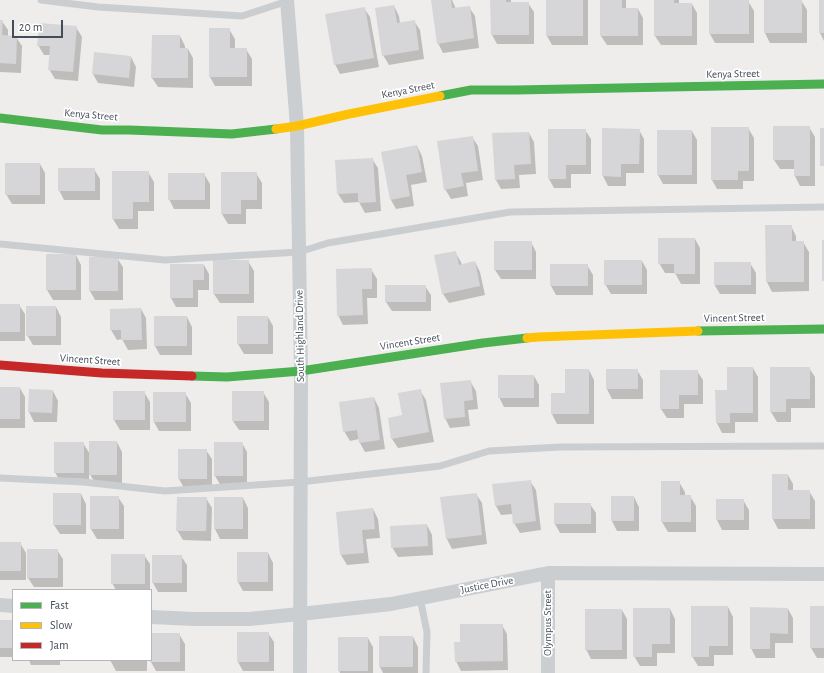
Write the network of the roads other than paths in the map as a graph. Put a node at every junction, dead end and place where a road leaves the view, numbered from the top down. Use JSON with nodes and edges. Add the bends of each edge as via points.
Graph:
{"nodes":[{"id":1,"x":41,"y":0,"type":"edge"},
{"id":2,"x":289,"y":0,"type":"edge"},
{"id":3,"x":824,"y":84,"type":"edge"},
{"id":4,"x":0,"y":118,"type":"edge"},
{"id":5,"x":297,"y":126,"type":"junction"},
{"id":6,"x":824,"y":207,"type":"edge"},
{"id":7,"x":0,"y":244,"type":"edge"},
{"id":8,"x":299,"y":252,"type":"junction"},
{"id":9,"x":824,"y":329,"type":"edge"},
{"id":10,"x":0,"y":365,"type":"edge"},
{"id":11,"x":301,"y":371,"type":"junction"},
{"id":12,"x":824,"y":446,"type":"edge"},
{"id":13,"x":0,"y":478,"type":"edge"},
{"id":14,"x":300,"y":482,"type":"junction"},
{"id":15,"x":548,"y":573,"type":"junction"},
{"id":16,"x":824,"y":574,"type":"edge"},
{"id":17,"x":420,"y":598,"type":"junction"},
{"id":18,"x":0,"y":605,"type":"edge"},
{"id":19,"x":12,"y":606,"type":"edge"},
{"id":20,"x":300,"y":614,"type":"junction"},
{"id":21,"x":152,"y":617,"type":"edge"},
{"id":22,"x":300,"y":673,"type":"edge"},
{"id":23,"x":426,"y":673,"type":"edge"},
{"id":24,"x":548,"y":673,"type":"edge"}],
"edges":[{"from":1,"to":2,"type":"lane","via":[[98,7],[242,16]]},
{"from":2,"to":5,"type":"street","name":"South Highland Drive"},
{"from":3,"to":5,"type":"street","name":"Kenya Street","via":[[471,90]]},
{"from":4,"to":5,"type":"street","name":"Kenya Street","via":[[102,130],[232,134]]},
{"from":5,"to":8,"type":"street","name":"South Highland Drive"},
{"from":6,"to":8,"type":"lane","via":[[510,212],[328,243]]},
{"from":7,"to":8,"type":"lane","via":[[165,260]]},
{"from":8,"to":11,"type":"street","name":"South Highland Drive"},
{"from":9,"to":11,"type":"street","name":"Vincent Street","via":[[538,337]]},
{"from":10,"to":11,"type":"street","name":"Vincent Street","via":[[102,373],[205,377]]},
{"from":11,"to":14,"type":"street","name":"South Highland Drive"},
{"from":12,"to":14,"type":"lane","via":[[560,447],[489,451],[440,466]]},
{"from":13,"to":14,"type":"lane","via":[[83,482],[165,491]]},
{"from":14,"to":20,"type":"street","name":"South Highland Drive"},
{"from":15,"to":16,"type":"street","name":"Justice Drive"},
{"from":15,"to":17,"type":"street","name":"Justice Drive"},
{"from":15,"to":24,"type":"street","name":"Olympus Street"},
{"from":17,"to":20,"type":"street","name":"Justice Drive","via":[[391,604]]},
{"from":17,"to":23,"type":"lane","via":[[427,632]]},
{"from":18,"to":19,"type":"street"},
{"from":20,"to":21,"type":"street","name":"Justice Drive","via":[[250,619]]},
{"from":20,"to":22,"type":"street","name":"South Highland Drive"}]}
